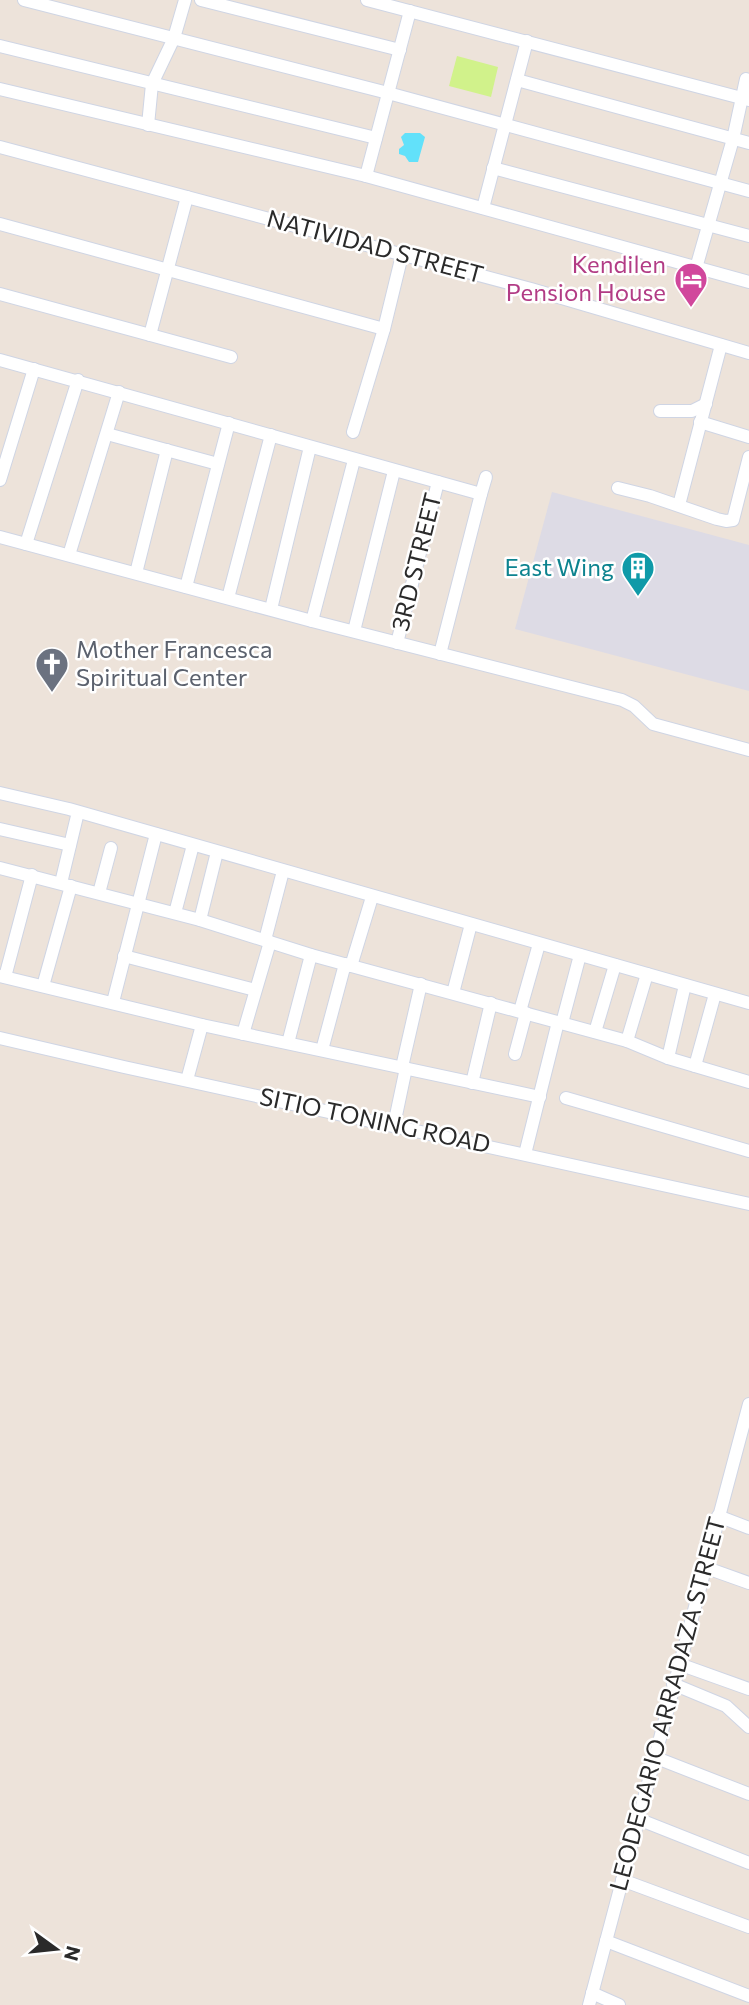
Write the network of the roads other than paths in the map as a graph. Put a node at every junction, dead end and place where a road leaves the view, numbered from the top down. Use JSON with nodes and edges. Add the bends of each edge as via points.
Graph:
{"nodes":[{"id":1,"x":24,"y":0,"type":"edge"},
{"id":2,"x":185,"y":0,"type":"edge"},
{"id":3,"x":201,"y":0,"type":"edge"},
{"id":4,"x":367,"y":0,"type":"edge"},
{"id":5,"x":410,"y":11,"type":"junction"},
{"id":6,"x":174,"y":38,"type":"junction"},
{"id":7,"x":527,"y":41,"type":"junction"},
{"id":8,"x":0,"y":46,"type":"edge"},
{"id":9,"x":400,"y":50,"type":"junction"},
{"id":10,"x":746,"y":79,"type":"dead end"},
{"id":11,"x":517,"y":80,"type":"junction"},
{"id":12,"x":152,"y":83,"type":"junction"},
{"id":13,"x":0,"y":89,"type":"edge"},
{"id":14,"x":388,"y":93,"type":"junction"},
{"id":15,"x":745,"y":99,"type":"edge"},
{"id":16,"x":148,"y":125,"type":"junction"},
{"id":17,"x":505,"y":125,"type":"junction"},
{"id":18,"x":376,"y":138,"type":"junction"},
{"id":19,"x":733,"y":139,"type":"junction"},
{"id":20,"x":749,"y":144,"type":"edge"},
{"id":21,"x":0,"y":147,"type":"edge"},
{"id":22,"x":493,"y":168,"type":"junction"},
{"id":23,"x":366,"y":176,"type":"junction"},
{"id":24,"x":720,"y":182,"type":"junction"},
{"id":25,"x":749,"y":191,"type":"edge"},
{"id":26,"x":187,"y":197,"type":"junction"},
{"id":27,"x":483,"y":208,"type":"junction"},
{"id":28,"x":0,"y":224,"type":"edge"},
{"id":29,"x":708,"y":224,"type":"junction"},
{"id":30,"x":749,"y":236,"type":"edge"},
{"id":31,"x":402,"y":255,"type":"junction"},
{"id":32,"x":696,"y":266,"type":"junction"},
{"id":33,"x":168,"y":269,"type":"junction"},
{"id":34,"x":692,"y":282,"type":"dead end"},
{"id":35,"x":749,"y":282,"type":"edge"},
{"id":36,"x":0,"y":294,"type":"edge"},
{"id":37,"x":384,"y":330,"type":"junction"},
{"id":38,"x":150,"y":335,"type":"junction"},
{"id":39,"x":721,"y":345,"type":"junction"},
{"id":40,"x":749,"y":353,"type":"edge"},
{"id":41,"x":232,"y":357,"type":"dead end"},
{"id":42,"x":0,"y":360,"type":"edge"},
{"id":43,"x":34,"y":369,"type":"junction"},
{"id":44,"x":78,"y":380,"type":"junction"},
{"id":45,"x":140,"y":382,"type":"dead end"},
{"id":46,"x":119,"y":392,"type":"junction"},
{"id":47,"x":136,"y":397,"type":"junction"},
{"id":48,"x":706,"y":404,"type":"junction"},
{"id":49,"x":660,"y":411,"type":"dead end"},
{"id":50,"x":700,"y":422,"type":"junction"},
{"id":51,"x":229,"y":423,"type":"junction"},
{"id":52,"x":353,"y":432,"type":"dead end"},
{"id":53,"x":107,"y":434,"type":"junction"},
{"id":54,"x":271,"y":435,"type":"junction"},
{"id":55,"x":749,"y":437,"type":"edge"},
{"id":56,"x":310,"y":447,"type":"junction"},
{"id":57,"x":167,"y":450,"type":"junction"},
{"id":58,"x":749,"y":457,"type":"edge"},
{"id":59,"x":354,"y":460,"type":"junction"},
{"id":60,"x":218,"y":464,"type":"junction"},
{"id":61,"x":394,"y":471,"type":"junction"},
{"id":62,"x":486,"y":477,"type":"dead end"},
{"id":63,"x":0,"y":480,"type":"edge"},
{"id":64,"x":438,"y":482,"type":"junction"},
{"id":65,"x":618,"y":488,"type":"dead end"},
{"id":66,"x":481,"y":494,"type":"junction"},
{"id":67,"x":678,"y":505,"type":"junction"},
{"id":68,"x":0,"y":537,"type":"edge"},
{"id":69,"x":26,"y":544,"type":"junction"},
{"id":70,"x":69,"y":555,"type":"junction"},
{"id":71,"x":136,"y":573,"type":"junction"},
{"id":72,"x":186,"y":587,"type":"junction"},
{"id":73,"x":228,"y":598,"type":"junction"},
{"id":74,"x":271,"y":609,"type":"junction"},
{"id":75,"x":312,"y":621,"type":"junction"},
{"id":76,"x":354,"y":631,"type":"junction"},
{"id":77,"x":397,"y":643,"type":"junction"},
{"id":78,"x":440,"y":654,"type":"junction"},
{"id":79,"x":749,"y":750,"type":"edge"},
{"id":80,"x":0,"y":793,"type":"edge"},
{"id":81,"x":78,"y":812,"type":"junction"},
{"id":82,"x":0,"y":829,"type":"edge"},
{"id":83,"x":156,"y":834,"type":"junction"},
{"id":84,"x":70,"y":845,"type":"junction"},
{"id":85,"x":193,"y":845,"type":"junction"},
{"id":86,"x":111,"y":848,"type":"dead end"},
{"id":87,"x":217,"y":852,"type":"junction"},
{"id":88,"x":0,"y":868,"type":"edge"},
{"id":89,"x":283,"y":871,"type":"junction"},
{"id":90,"x":32,"y":875,"type":"junction"},
{"id":91,"x":66,"y":884,"type":"junction"},
{"id":92,"x":99,"y":893,"type":"junction"},
{"id":93,"x":372,"y":897,"type":"junction"},
{"id":94,"x":137,"y":902,"type":"junction"},
{"id":95,"x":175,"y":913,"type":"junction"},
{"id":96,"x":200,"y":919,"type":"junction"},
{"id":97,"x":471,"y":924,"type":"junction"},
{"id":98,"x":267,"y":941,"type":"junction"},
{"id":99,"x":539,"y":944,"type":"junction"},
{"id":100,"x":311,"y":955,"type":"junction"},
{"id":101,"x":580,"y":955,"type":"junction"},
{"id":102,"x":124,"y":956,"type":"junction"},
{"id":103,"x":348,"y":965,"type":"junction"},
{"id":104,"x":615,"y":965,"type":"junction"},
{"id":105,"x":647,"y":974,"type":"junction"},
{"id":106,"x":2,"y":977,"type":"edge"},
{"id":107,"x":421,"y":984,"type":"junction"},
{"id":108,"x":685,"y":985,"type":"junction"},
{"id":109,"x":43,"y":986,"type":"junction"},
{"id":110,"x":255,"y":990,"type":"junction"},
{"id":111,"x":453,"y":993,"type":"junction"},
{"id":112,"x":715,"y":994,"type":"junction"},
{"id":113,"x":113,"y":1002,"type":"junction"},
{"id":114,"x":491,"y":1003,"type":"junction"},
{"id":115,"x":749,"y":1003,"type":"edge"},
{"id":116,"x":523,"y":1012,"type":"junction"},
{"id":117,"x":560,"y":1022,"type":"junction"},
{"id":118,"x":202,"y":1025,"type":"junction"},
{"id":119,"x":595,"y":1032,"type":"junction"},
{"id":120,"x":243,"y":1034,"type":"junction"},
{"id":121,"x":0,"y":1038,"type":"edge"},
{"id":122,"x":627,"y":1041,"type":"junction"},
{"id":123,"x":288,"y":1043,"type":"junction"},
{"id":124,"x":322,"y":1050,"type":"junction"},
{"id":125,"x":515,"y":1054,"type":"dead end"},
{"id":126,"x":668,"y":1058,"type":"junction"},
{"id":127,"x":695,"y":1066,"type":"junction"},
{"id":128,"x":404,"y":1068,"type":"junction"},
{"id":129,"x":187,"y":1080,"type":"junction"},
{"id":130,"x":749,"y":1082,"type":"edge"},
{"id":131,"x":472,"y":1083,"type":"junction"},
{"id":132,"x":540,"y":1097,"type":"junction"},
{"id":133,"x":566,"y":1098,"type":"dead end"},
{"id":134,"x":394,"y":1125,"type":"junction"},
{"id":135,"x":749,"y":1151,"type":"edge"},
{"id":136,"x":525,"y":1154,"type":"junction"},
{"id":137,"x":749,"y":1204,"type":"edge"},
{"id":138,"x":749,"y":1404,"type":"edge"},
{"id":139,"x":718,"y":1516,"type":"junction"},
{"id":140,"x":749,"y":1528,"type":"edge"},
{"id":141,"x":704,"y":1567,"type":"junction"},
{"id":142,"x":749,"y":1583,"type":"edge"},
{"id":143,"x":679,"y":1664,"type":"junction"},
{"id":144,"x":673,"y":1685,"type":"junction"},
{"id":145,"x":749,"y":1689,"type":"edge"},
{"id":146,"x":749,"y":1727,"type":"edge"},
{"id":147,"x":654,"y":1757,"type":"junction"},
{"id":148,"x":749,"y":1794,"type":"edge"},
{"id":149,"x":638,"y":1819,"type":"junction"},
{"id":150,"x":749,"y":1863,"type":"edge"},
{"id":151,"x":622,"y":1880,"type":"junction"},
{"id":152,"x":749,"y":1927,"type":"edge"},
{"id":153,"x":606,"y":1941,"type":"junction"},
{"id":154,"x":749,"y":1996,"type":"edge"},
{"id":155,"x":590,"y":1999,"type":"edge"},
{"id":156,"x":619,"y":2005,"type":"edge"}],
"edges":[{"from":1,"to":6,"type":"street"},
{"from":2,"to":6,"type":"street"},
{"from":3,"to":9,"type":"street"},
{"from":4,"to":5,"type":"street"},
{"from":5,"to":7,"type":"street"},
{"from":5,"to":9,"type":"street"},
{"from":6,"to":12,"type":"street"},
{"from":6,"to":14,"type":"street"},
{"from":7,"to":11,"type":"street"},
{"from":7,"to":15,"type":"street"},
{"from":8,"to":12,"type":"street"},
{"from":9,"to":14,"type":"street"},
{"from":10,"to":15,"type":"street"},
{"from":11,"to":17,"type":"street"},
{"from":11,"to":19,"type":"street"},
{"from":12,"to":16,"type":"street"},
{"from":12,"to":18,"type":"street"},
{"from":13,"to":16,"type":"street"},
{"from":14,"to":17,"type":"street"},
{"from":14,"to":18,"type":"street"},
{"from":15,"to":19,"type":"street"},
{"from":16,"to":23,"type":"street"},
{"from":17,"to":22,"type":"street"},
{"from":17,"to":24,"type":"street"},
{"from":18,"to":23,"type":"street"},
{"from":19,"to":20,"type":"street"},
{"from":19,"to":24,"type":"street"},
{"from":21,"to":26,"type":"street","name":"NATIVIDAD STREET"},
{"from":22,"to":27,"type":"street"},
{"from":22,"to":29,"type":"street"},
{"from":23,"to":27,"type":"street"},
{"from":24,"to":25,"type":"street"},
{"from":24,"to":29,"type":"street"},
{"from":26,"to":31,"type":"street","name":"NATIVIDAD STREET"},
{"from":26,"to":33,"type":"street"},
{"from":27,"to":32,"type":"street"},
{"from":28,"to":33,"type":"street"},
{"from":29,"to":30,"type":"street"},
{"from":29,"to":32,"type":"street"},
{"from":31,"to":37,"type":"street"},
{"from":31,"to":39,"type":"street","name":"NATIVIDAD STREET"},
{"from":32,"to":34,"type":"street"},
{"from":32,"to":35,"type":"street"},
{"from":33,"to":37,"type":"street"},
{"from":33,"to":38,"type":"street"},
{"from":36,"to":38,"type":"street"},
{"from":37,"to":52,"type":"street"},
{"from":38,"to":41,"type":"street"},
{"from":39,"to":40,"type":"street","name":"NATIVIDAD STREET"},
{"from":39,"to":48,"type":"street"},
{"from":42,"to":43,"type":"street"},
{"from":43,"to":44,"type":"street"},
{"from":43,"to":63,"type":"street"},
{"from":44,"to":46,"type":"street"},
{"from":44,"to":69,"type":"street"},
{"from":45,"to":47,"type":"street"},
{"from":46,"to":47,"type":"street"},
{"from":46,"to":53,"type":"street"},
{"from":47,"to":51,"type":"street"},
{"from":48,"to":49,"type":"street","via":[[692,411]]},
{"from":48,"to":50,"type":"street"},
{"from":50,"to":55,"type":"street"},
{"from":50,"to":67,"type":"street"},
{"from":51,"to":54,"type":"street"},
{"from":51,"to":60,"type":"street"},
{"from":53,"to":57,"type":"street"},
{"from":53,"to":70,"type":"street"},
{"from":54,"to":56,"type":"street"},
{"from":54,"to":73,"type":"street"},
{"from":56,"to":59,"type":"street"},
{"from":56,"to":74,"type":"street"},
{"from":57,"to":60,"type":"street"},
{"from":57,"to":71,"type":"street"},
{"from":58,"to":67,"type":"street","via":[[733,520]]},
{"from":59,"to":61,"type":"street"},
{"from":59,"to":75,"type":"street"},
{"from":60,"to":72,"type":"street"},
{"from":61,"to":64,"type":"street"},
{"from":61,"to":76,"type":"street"},
{"from":62,"to":66,"type":"street"},
{"from":64,"to":66,"type":"street"},
{"from":64,"to":77,"type":"street","name":"3RD STREET"},
{"from":65,"to":67,"type":"street"},
{"from":66,"to":78,"type":"street"},
{"from":68,"to":69,"type":"street"},
{"from":69,"to":70,"type":"street"},
{"from":70,"to":71,"type":"street"},
{"from":71,"to":72,"type":"street"},
{"from":72,"to":73,"type":"street"},
{"from":73,"to":74,"type":"street"},
{"from":74,"to":75,"type":"street"},
{"from":75,"to":76,"type":"street"},
{"from":76,"to":77,"type":"street"},
{"from":77,"to":78,"type":"street"},
{"from":78,"to":79,"type":"street","via":[[622,700],[653,724]]},
{"from":80,"to":81,"type":"street"},
{"from":81,"to":83,"type":"street"},
{"from":81,"to":84,"type":"street"},
{"from":82,"to":84,"type":"street"},
{"from":83,"to":85,"type":"street"},
{"from":83,"to":94,"type":"street"},
{"from":84,"to":91,"type":"street"},
{"from":85,"to":87,"type":"street"},
{"from":85,"to":95,"type":"street"},
{"from":86,"to":92,"type":"street"},
{"from":87,"to":89,"type":"street"},
{"from":87,"to":96,"type":"street"},
{"from":88,"to":90,"type":"street"},
{"from":89,"to":93,"type":"street"},
{"from":89,"to":98,"type":"street"},
{"from":90,"to":91,"type":"street"},
{"from":90,"to":106,"type":"street"},
{"from":91,"to":92,"type":"street"},
{"from":91,"to":109,"type":"street"},
{"from":92,"to":94,"type":"street"},
{"from":93,"to":97,"type":"street"},
{"from":93,"to":103,"type":"street"},
{"from":94,"to":95,"type":"street"},
{"from":94,"to":102,"type":"street"},
{"from":95,"to":96,"type":"street"},
{"from":96,"to":98,"type":"street"},
{"from":97,"to":99,"type":"street"},
{"from":97,"to":111,"type":"street"},
{"from":98,"to":100,"type":"street"},
{"from":98,"to":110,"type":"street"},
{"from":99,"to":101,"type":"street"},
{"from":99,"to":116,"type":"street"},
{"from":100,"to":103,"type":"street"},
{"from":100,"to":123,"type":"street"},
{"from":101,"to":104,"type":"street"},
{"from":101,"to":117,"type":"street"},
{"from":102,"to":110,"type":"street"},
{"from":102,"to":113,"type":"street"},
{"from":103,"to":107,"type":"street"},
{"from":103,"to":124,"type":"street"},
{"from":104,"to":105,"type":"street"},
{"from":104,"to":119,"type":"street"},
{"from":105,"to":108,"type":"street"},
{"from":105,"to":122,"type":"street"},
{"from":106,"to":109,"type":"street"},
{"from":107,"to":111,"type":"street"},
{"from":107,"to":128,"type":"street"},
{"from":108,"to":112,"type":"street"},
{"from":108,"to":126,"type":"street"},
{"from":109,"to":113,"type":"street"},
{"from":110,"to":120,"type":"street"},
{"from":111,"to":114,"type":"street"},
{"from":112,"to":115,"type":"street"},
{"from":112,"to":127,"type":"street"},
{"from":113,"to":118,"type":"street"},
{"from":114,"to":116,"type":"street"},
{"from":114,"to":131,"type":"street"},
{"from":116,"to":117,"type":"street"},
{"from":116,"to":125,"type":"street"},
{"from":117,"to":119,"type":"street"},
{"from":117,"to":132,"type":"street"},
{"from":118,"to":120,"type":"street"},
{"from":118,"to":129,"type":"street"},
{"from":119,"to":122,"type":"street"},
{"from":120,"to":123,"type":"street"},
{"from":121,"to":129,"type":"street","name":"SITIO TONING ROAD"},
{"from":122,"to":126,"type":"street"},
{"from":123,"to":124,"type":"street"},
{"from":124,"to":128,"type":"street"},
{"from":126,"to":127,"type":"street"},
{"from":127,"to":130,"type":"street"},
{"from":128,"to":131,"type":"street"},
{"from":128,"to":134,"type":"street"},
{"from":129,"to":134,"type":"street","name":"SITIO TONING ROAD"},
{"from":131,"to":132,"type":"street"},
{"from":132,"to":136,"type":"street"},
{"from":133,"to":135,"type":"street"},
{"from":134,"to":136,"type":"street","name":"SITIO TONING ROAD"},
{"from":136,"to":137,"type":"street","name":"SITIO TONING ROAD"},
{"from":138,"to":139,"type":"street","name":"LEODEGARIO ARRADAZA STREET"},
{"from":139,"to":140,"type":"street"},
{"from":139,"to":141,"type":"street","name":"LEODEGARIO ARRADAZA STREET"},
{"from":141,"to":142,"type":"street"},
{"from":141,"to":143,"type":"street","name":"LEODEGARIO ARRADAZA STREET"},
{"from":143,"to":144,"type":"street","name":"LEODEGARIO ARRADAZA STREET"},
{"from":143,"to":145,"type":"street"},
{"from":144,"to":146,"type":"street","via":[[726,1706]]},
{"from":144,"to":147,"type":"street","name":"LEODEGARIO ARRADAZA STREET"},
{"from":147,"to":148,"type":"street"},
{"from":147,"to":149,"type":"street","name":"LEODEGARIO ARRADAZA STREET"},
{"from":149,"to":150,"type":"street"},
{"from":149,"to":151,"type":"street","name":"LEODEGARIO ARRADAZA STREET"},
{"from":151,"to":152,"type":"street"},
{"from":151,"to":153,"type":"street","name":"LEODEGARIO ARRADAZA STREET"},
{"from":153,"to":154,"type":"street"},
{"from":153,"to":155,"type":"street","name":"LEODEGARIO ARRADAZA STREET"},
{"from":155,"to":156,"type":"street"}]}
